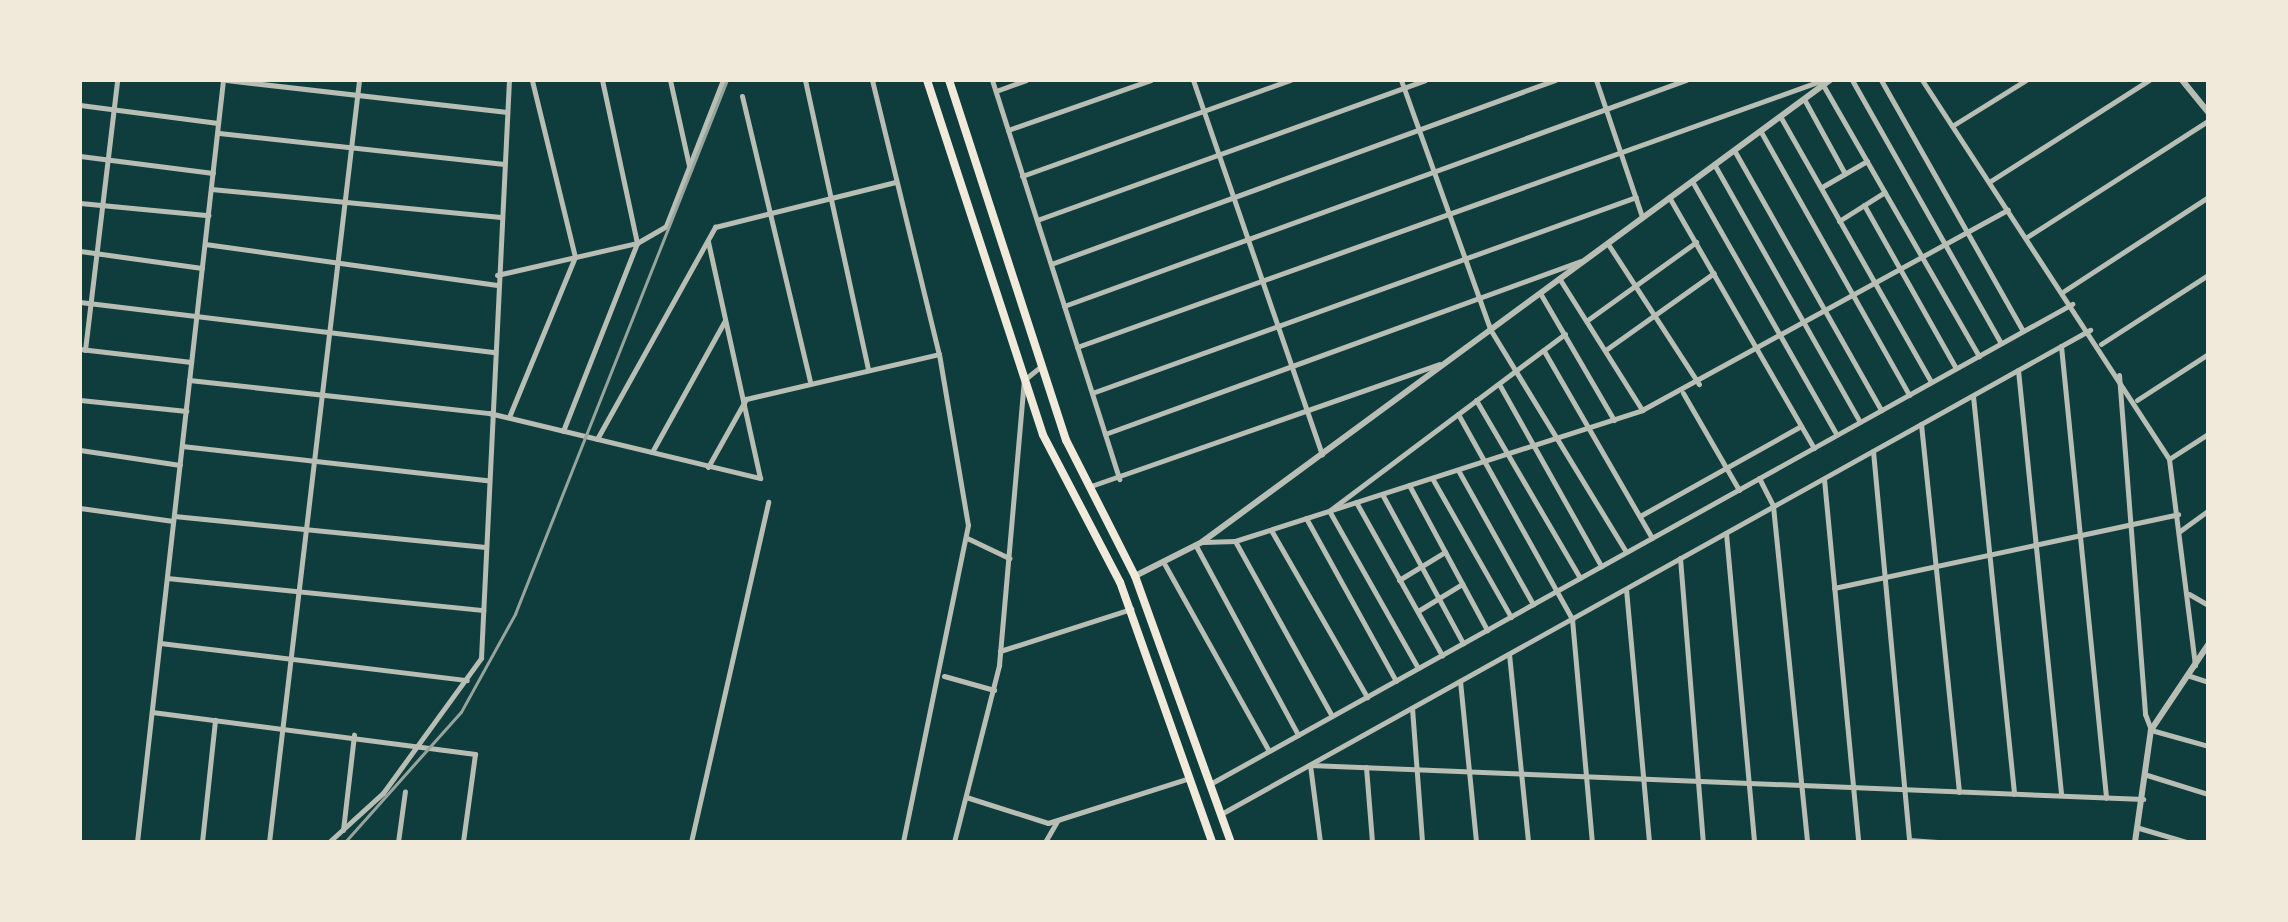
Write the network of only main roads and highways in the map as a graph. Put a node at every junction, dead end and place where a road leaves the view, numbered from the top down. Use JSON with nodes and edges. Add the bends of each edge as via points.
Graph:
{"nodes":[{"id":1,"x":927,"y":80,"type":"edge"},
{"id":2,"x":948,"y":80,"type":"edge"},
{"id":3,"x":1212,"y":842,"type":"edge"},
{"id":4,"x":1231,"y":842,"type":"edge"}],
"edges":[{"from":1,"to":3,"type":"main road","via":[[1024,380],[1130,608]]},
{"from":2,"to":4,"type":"main road","via":[[1042,365],[1088,487],[1134,576]]}]}
